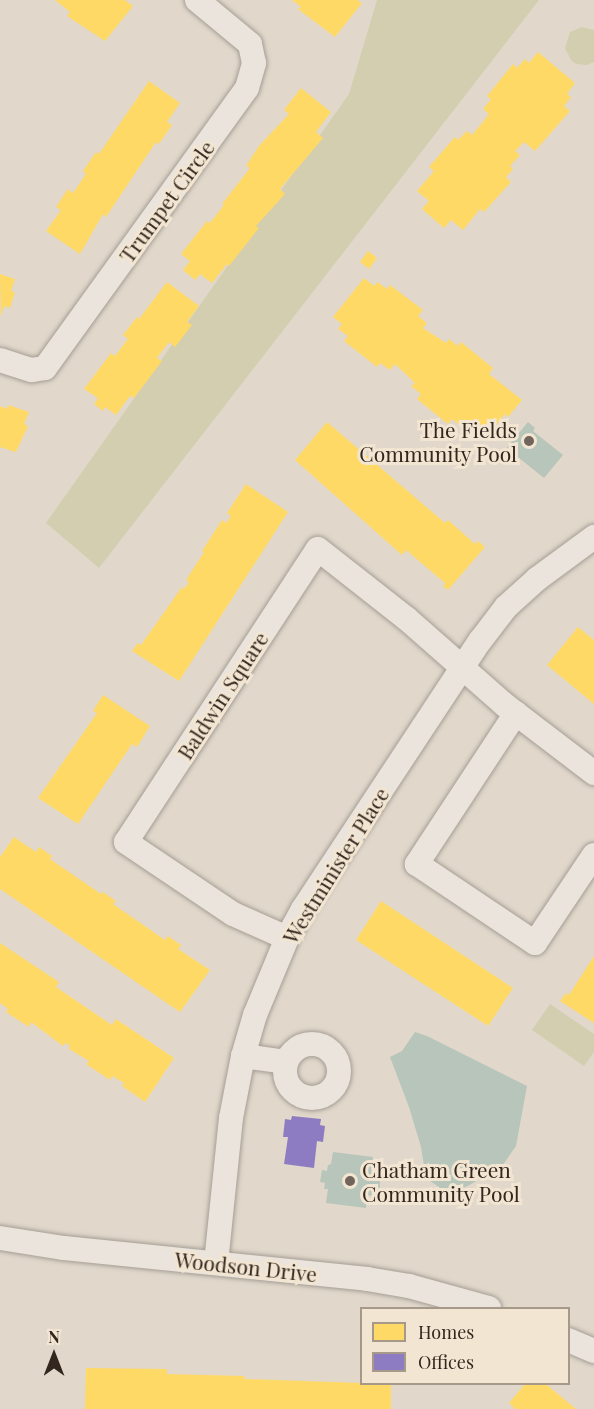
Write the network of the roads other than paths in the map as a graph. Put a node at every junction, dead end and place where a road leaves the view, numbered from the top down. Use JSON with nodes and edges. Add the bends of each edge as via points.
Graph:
{"nodes":[{"id":1,"x":197,"y":0,"type":"edge"},
{"id":2,"x":0,"y":360,"type":"edge"},
{"id":3,"x":594,"y":537,"type":"edge"},
{"id":4,"x":463,"y":668,"type":"junction"},
{"id":5,"x":516,"y":712,"type":"junction"},
{"id":6,"x":594,"y":772,"type":"edge"},
{"id":7,"x":594,"y":855,"type":"edge"},
{"id":8,"x":287,"y":938,"type":"junction"},
{"id":9,"x":243,"y":1056,"type":"junction"},
{"id":10,"x":286,"y":1062,"type":"dead end"},
{"id":11,"x":0,"y":1238,"type":"edge"},
{"id":12,"x":216,"y":1263,"type":"junction"},
{"id":13,"x":476,"y":1306,"type":"edge"},
{"id":14,"x":570,"y":1341,"type":"edge"},
{"id":15,"x":594,"y":1351,"type":"edge"}],
"edges":[{"from":1,"to":2,"type":"street","name":"Trumpet Circle","via":[[250,44],[254,63],[247,88],[45,368],[38,371]]},
{"from":3,"to":4,"type":"street","name":"Westminister Place","via":[[506,607]]},
{"from":4,"to":5,"type":"street"},
{"from":4,"to":8,"type":"street","name":"Westminister Place"},
{"from":4,"to":8,"type":"street","name":"Baldwin Square","via":[[318,549],[126,842],[233,914]]},
{"from":5,"to":6,"type":"street"},
{"from":5,"to":7,"type":"street","via":[[417,864],[535,943]]},
{"from":8,"to":9,"type":"street","name":"Westminister Place","via":[[255,1015]]},
{"from":9,"to":10,"type":"street"},
{"from":9,"to":12,"type":"street","name":"Westminister Place","via":[[231,1118]]},
{"from":11,"to":12,"type":"street","name":"Woodson Drive"},
{"from":12,"to":13,"type":"street","name":"Woodson Drive","via":[[367,1279]]},
{"from":14,"to":15,"type":"street"}]}
